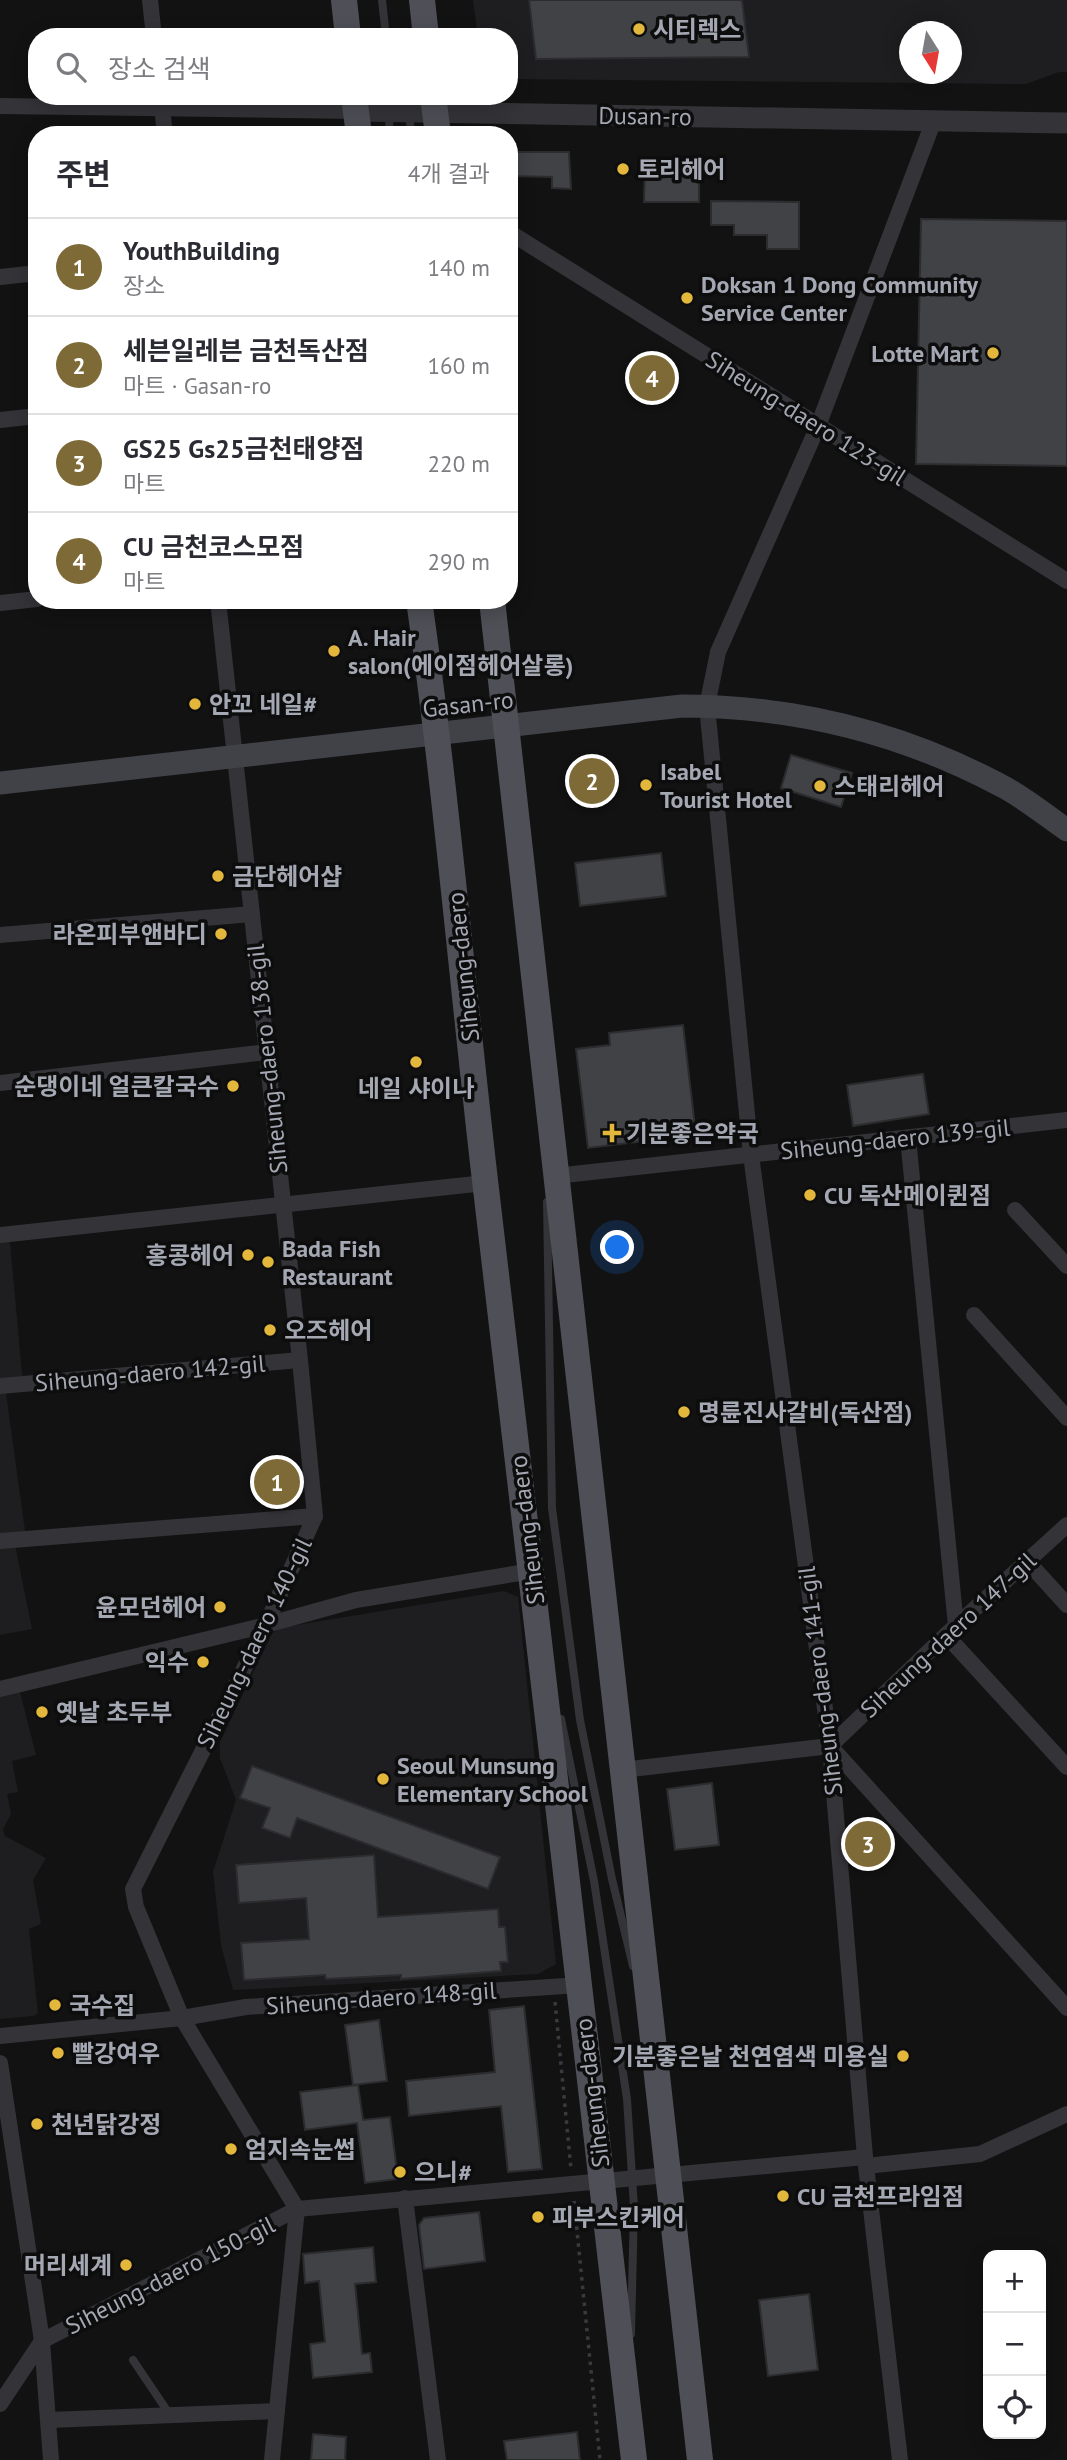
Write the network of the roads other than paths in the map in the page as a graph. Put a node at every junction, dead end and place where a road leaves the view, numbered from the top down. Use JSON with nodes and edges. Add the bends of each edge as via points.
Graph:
{"nodes":[{"id":1,"x":150,"y":0,"type":"edge"},
{"id":2,"x":344,"y":0,"type":"edge"},
{"id":3,"x":382,"y":0,"type":"edge"},
{"id":4,"x":153,"y":28,"type":"edge"},
{"id":5,"x":347,"y":28,"type":"edge"},
{"id":6,"x":385,"y":28,"type":"edge"},
{"id":7,"x":40,"y":105,"type":"edge"},
{"id":8,"x":161,"y":105,"type":"edge"},
{"id":9,"x":210,"y":105,"type":"edge"},
{"id":10,"x":0,"y":106,"type":"edge"},
{"id":11,"x":415,"y":108,"type":"edge"},
{"id":12,"x":356,"y":114,"type":"edge"},
{"id":13,"x":934,"y":120,"type":"junction"},
{"id":14,"x":1067,"y":123,"type":"edge"},
{"id":15,"x":164,"y":126,"type":"edge"},
{"id":16,"x":398,"y":126,"type":"edge"},
{"id":17,"x":412,"y":126,"type":"edge"},
{"id":18,"x":518,"y":238,"type":"edge"},
{"id":19,"x":28,"y":274,"type":"edge"},
{"id":20,"x":0,"y":277,"type":"edge"},
{"id":21,"x":28,"y":417,"type":"edge"},
{"id":22,"x":0,"y":420,"type":"edge"},
{"id":23,"x":818,"y":426,"type":"junction"},
{"id":24,"x":1067,"y":581,"type":"edge"},
{"id":25,"x":28,"y":601,"type":"edge"},
{"id":26,"x":0,"y":603,"type":"edge"},
{"id":27,"x":219,"y":609,"type":"edge"},
{"id":28,"x":420,"y":609,"type":"edge"},
{"id":29,"x":488,"y":609,"type":"edge"},
{"id":30,"x":493,"y":609,"type":"edge"},
{"id":31,"x":497,"y":644,"type":"junction"},
{"id":32,"x":707,"y":706,"type":"junction"},
{"id":33,"x":506,"y":726,"type":"junction"},
{"id":34,"x":438,"y":734,"type":"junction"},
{"id":35,"x":236,"y":757,"type":"junction"},
{"id":36,"x":0,"y":783,"type":"edge"},
{"id":37,"x":1067,"y":830,"type":"edge"},
{"id":38,"x":252,"y":914,"type":"junction"},
{"id":39,"x":0,"y":935,"type":"edge"},
{"id":40,"x":267,"y":1052,"type":"junction"},
{"id":41,"x":0,"y":1083,"type":"edge"},
{"id":42,"x":1067,"y":1120,"type":"edge"},
{"id":43,"x":908,"y":1138,"type":"junction"},
{"id":44,"x":751,"y":1155,"type":"junction"},
{"id":45,"x":485,"y":1182,"type":"junction"},
{"id":46,"x":550,"y":1185,"type":"junction"},
{"id":47,"x":282,"y":1204,"type":"junction"},
{"id":48,"x":1015,"y":1210,"type":"dead end"},
{"id":49,"x":0,"y":1235,"type":"edge"},
{"id":50,"x":1067,"y":1266,"type":"edge"},
{"id":51,"x":974,"y":1315,"type":"dead end"},
{"id":52,"x":300,"y":1360,"type":"junction"},
{"id":53,"x":0,"y":1386,"type":"edge"},
{"id":54,"x":1067,"y":1418,"type":"edge"},
{"id":55,"x":315,"y":1516,"type":"junction"},
{"id":56,"x":1067,"y":1525,"type":"edge"},
{"id":57,"x":0,"y":1541,"type":"edge"},
{"id":58,"x":1027,"y":1561,"type":"junction"},
{"id":59,"x":534,"y":1584,"type":"junction"},
{"id":60,"x":1067,"y":1605,"type":"edge"},
{"id":61,"x":266,"y":1625,"type":"junction"},
{"id":62,"x":951,"y":1630,"type":"junction"},
{"id":63,"x":0,"y":1689,"type":"edge"},
{"id":64,"x":555,"y":1690,"type":"dead end"},
{"id":65,"x":557,"y":1703,"type":"dead end"},
{"id":66,"x":830,"y":1746,"type":"junction"},
{"id":67,"x":1067,"y":1767,"type":"edge"},
{"id":68,"x":622,"y":1770,"type":"junction"},
{"id":69,"x":580,"y":1985,"type":"junction"},
{"id":70,"x":1067,"y":2008,"type":"edge"},
{"id":71,"x":182,"y":2018,"type":"junction"},
{"id":72,"x":0,"y":2036,"type":"edge"},
{"id":73,"x":654,"y":2057,"type":"junction"},
{"id":74,"x":0,"y":2063,"type":"edge"},
{"id":75,"x":1067,"y":2114,"type":"edge"},
{"id":76,"x":866,"y":2162,"type":"junction"},
{"id":77,"x":668,"y":2174,"type":"junction"},
{"id":78,"x":631,"y":2177,"type":"junction"},
{"id":79,"x":602,"y":2180,"type":"junction"},
{"id":80,"x":405,"y":2198,"type":"junction"},
{"id":81,"x":297,"y":2209,"type":"junction"},
{"id":82,"x":43,"y":2341,"type":"junction"},
{"id":83,"x":133,"y":2360,"type":"dead end"},
{"id":84,"x":0,"y":2404,"type":"edge"},
{"id":85,"x":277,"y":2412,"type":"junction"},
{"id":86,"x":170,"y":2415,"type":"junction"},
{"id":87,"x":49,"y":2420,"type":"junction"},
{"id":88,"x":630,"y":2426,"type":"junction"},
{"id":89,"x":51,"y":2460,"type":"edge"},
{"id":90,"x":272,"y":2460,"type":"edge"},
{"id":91,"x":438,"y":2460,"type":"edge"},
{"id":92,"x":634,"y":2460,"type":"edge"},
{"id":93,"x":700,"y":2460,"type":"edge"},
{"id":94,"x":900,"y":2460,"type":"edge"}],
"edges":[{"from":1,"to":4,"type":"street"},
{"from":2,"to":5,"type":"main road"},
{"from":3,"to":6,"type":"lane"},
{"from":7,"to":10,"type":"street"},
{"from":8,"to":15,"type":"street"},
{"from":9,"to":12,"type":"street"},
{"from":11,"to":12,"type":"street","name":"Dusan-ro"},
{"from":11,"to":13,"type":"street","name":"Dusan-ro"},
{"from":11,"to":16,"type":"lane"},
{"from":11,"to":17,"type":"lane"},
{"from":13,"to":14,"type":"street","name":"Dusan-ro"},
{"from":13,"to":23,"type":"street"},
{"from":18,"to":23,"type":"street","name":"Siheung-daero 123-gil"},
{"from":19,"to":20,"type":"street"},
{"from":21,"to":22,"type":"street"},
{"from":23,"to":24,"type":"street","name":"Siheung-daero 123-gil"},
{"from":23,"to":32,"type":"street","via":[[718,652]]},
{"from":25,"to":26,"type":"street"},
{"from":27,"to":35,"type":"street"},
{"from":28,"to":34,"type":"main road","name":"Siheung-daero"},
{"from":29,"to":31,"type":"lane"},
{"from":30,"to":31,"type":"main road"},
{"from":31,"to":33,"type":"main road"},
{"from":32,"to":33,"type":"main road","name":"Gasan-ro"},
{"from":32,"to":37,"type":"main road","name":"Gasan-ro","via":[[826,720],[916,745],[1002,786]]},
{"from":32,"to":44,"type":"street"},
{"from":33,"to":34,"type":"main road","name":"Gasan-ro"},
{"from":33,"to":46,"type":"main road","via":[[545,1087]]},
{"from":34,"to":35,"type":"main road","name":"Gasan-ro"},
{"from":34,"to":45,"type":"main road","name":"Siheung-daero"},
{"from":35,"to":36,"type":"main road","name":"Gasan-ro"},
{"from":35,"to":38,"type":"street"},
{"from":38,"to":39,"type":"street"},
{"from":38,"to":40,"type":"street","name":"Siheung-daero 138-gil"},
{"from":40,"to":41,"type":"street"},
{"from":40,"to":47,"type":"street","name":"Siheung-daero 138-gil"},
{"from":42,"to":43,"type":"street","name":"Siheung-daero 139-gil"},
{"from":43,"to":44,"type":"street","name":"Siheung-daero 139-gil"},
{"from":43,"to":62,"type":"street"},
{"from":44,"to":46,"type":"street","name":"Siheung-daero 139-gil"},
{"from":44,"to":66,"type":"street","name":"Siheung-daero 141-gil"},
{"from":45,"to":47,"type":"street","name":"Siheung-daero 138-gil"},
{"from":45,"to":59,"type":"main road","name":"Siheung-daero"},
{"from":46,"to":68,"type":"main road"},
{"from":46,"to":73,"type":"lane","via":[[552,1508],[580,1720]]},
{"from":47,"to":49,"type":"street","name":"Siheung-daero 138-gil"},
{"from":47,"to":52,"type":"street","name":"Siheung-daero 140-gil"},
{"from":48,"to":50,"type":"street"},
{"from":51,"to":54,"type":"street"},
{"from":52,"to":53,"type":"street","name":"Siheung-daero 142-gil"},
{"from":52,"to":55,"type":"street","name":"Siheung-daero 140-gil"},
{"from":55,"to":57,"type":"street"},
{"from":55,"to":61,"type":"street","name":"Siheung-daero 140-gil"},
{"from":56,"to":58,"type":"street","name":"Siheung-daero 147-gil"},
{"from":58,"to":60,"type":"street"},
{"from":58,"to":62,"type":"street","name":"Siheung-daero 147-gil"},
{"from":59,"to":61,"type":"street","via":[[356,1600]]},
{"from":59,"to":64,"type":"lane"},
{"from":59,"to":69,"type":"main road","name":"Siheung-daero"},
{"from":61,"to":63,"type":"street"},
{"from":61,"to":71,"type":"street","name":"Siheung-daero 140-gil","via":[[133,1889],[136,1907]]},
{"from":62,"to":66,"type":"street","name":"Siheung-daero 147-gil"},
{"from":62,"to":67,"type":"street"},
{"from":65,"to":78,"type":"lane","via":[[594,1881],[626,2099]]},
{"from":66,"to":68,"type":"street"},
{"from":66,"to":70,"type":"street"},
{"from":66,"to":76,"type":"street","name":"Siheung-daero 141-gil"},
{"from":68,"to":73,"type":"main road"},
{"from":69,"to":71,"type":"street","name":"Siheung-daero 148-gil","via":[[246,2007]]},
{"from":69,"to":79,"type":"main road","name":"Siheung-daero"},
{"from":71,"to":72,"type":"street","name":"Siheung-daero 148-gil"},
{"from":71,"to":81,"type":"street"},
{"from":73,"to":77,"type":"main road"},
{"from":74,"to":82,"type":"street"},
{"from":75,"to":76,"type":"street","name":"Siheung-daero 150-gil","via":[[980,2154]]},
{"from":76,"to":77,"type":"street","name":"Siheung-daero 150-gil"},
{"from":76,"to":94,"type":"street","name":"Siheung-daero 141-gil"},
{"from":77,"to":78,"type":"street","name":"Siheung-daero 150-gil"},
{"from":77,"to":93,"type":"main road"},
{"from":78,"to":79,"type":"street","name":"Siheung-daero 150-gil"},
{"from":78,"to":88,"type":"lane"},
{"from":79,"to":80,"type":"street","name":"Siheung-daero 150-gil"},
{"from":79,"to":88,"type":"main road","name":"Siheung-daero"},
{"from":80,"to":81,"type":"street","name":"Siheung-daero 150-gil"},
{"from":80,"to":91,"type":"street"},
{"from":81,"to":82,"type":"street","name":"Siheung-daero 150-gil"},
{"from":81,"to":85,"type":"street","name":"Siheung-daero 150-gil"},
{"from":82,"to":84,"type":"street","name":"Siheung-daero 150-gil"},
{"from":82,"to":87,"type":"street","name":"Siheung-daero 150-gil"},
{"from":83,"to":86,"type":"lane"},
{"from":85,"to":86,"type":"street"},
{"from":85,"to":90,"type":"street","name":"Siheung-daero 150-gil"},
{"from":86,"to":87,"type":"street"},
{"from":87,"to":89,"type":"street","name":"Siheung-daero 150-gil"},
{"from":88,"to":92,"type":"main road","name":"Siheung-daero"}]}
